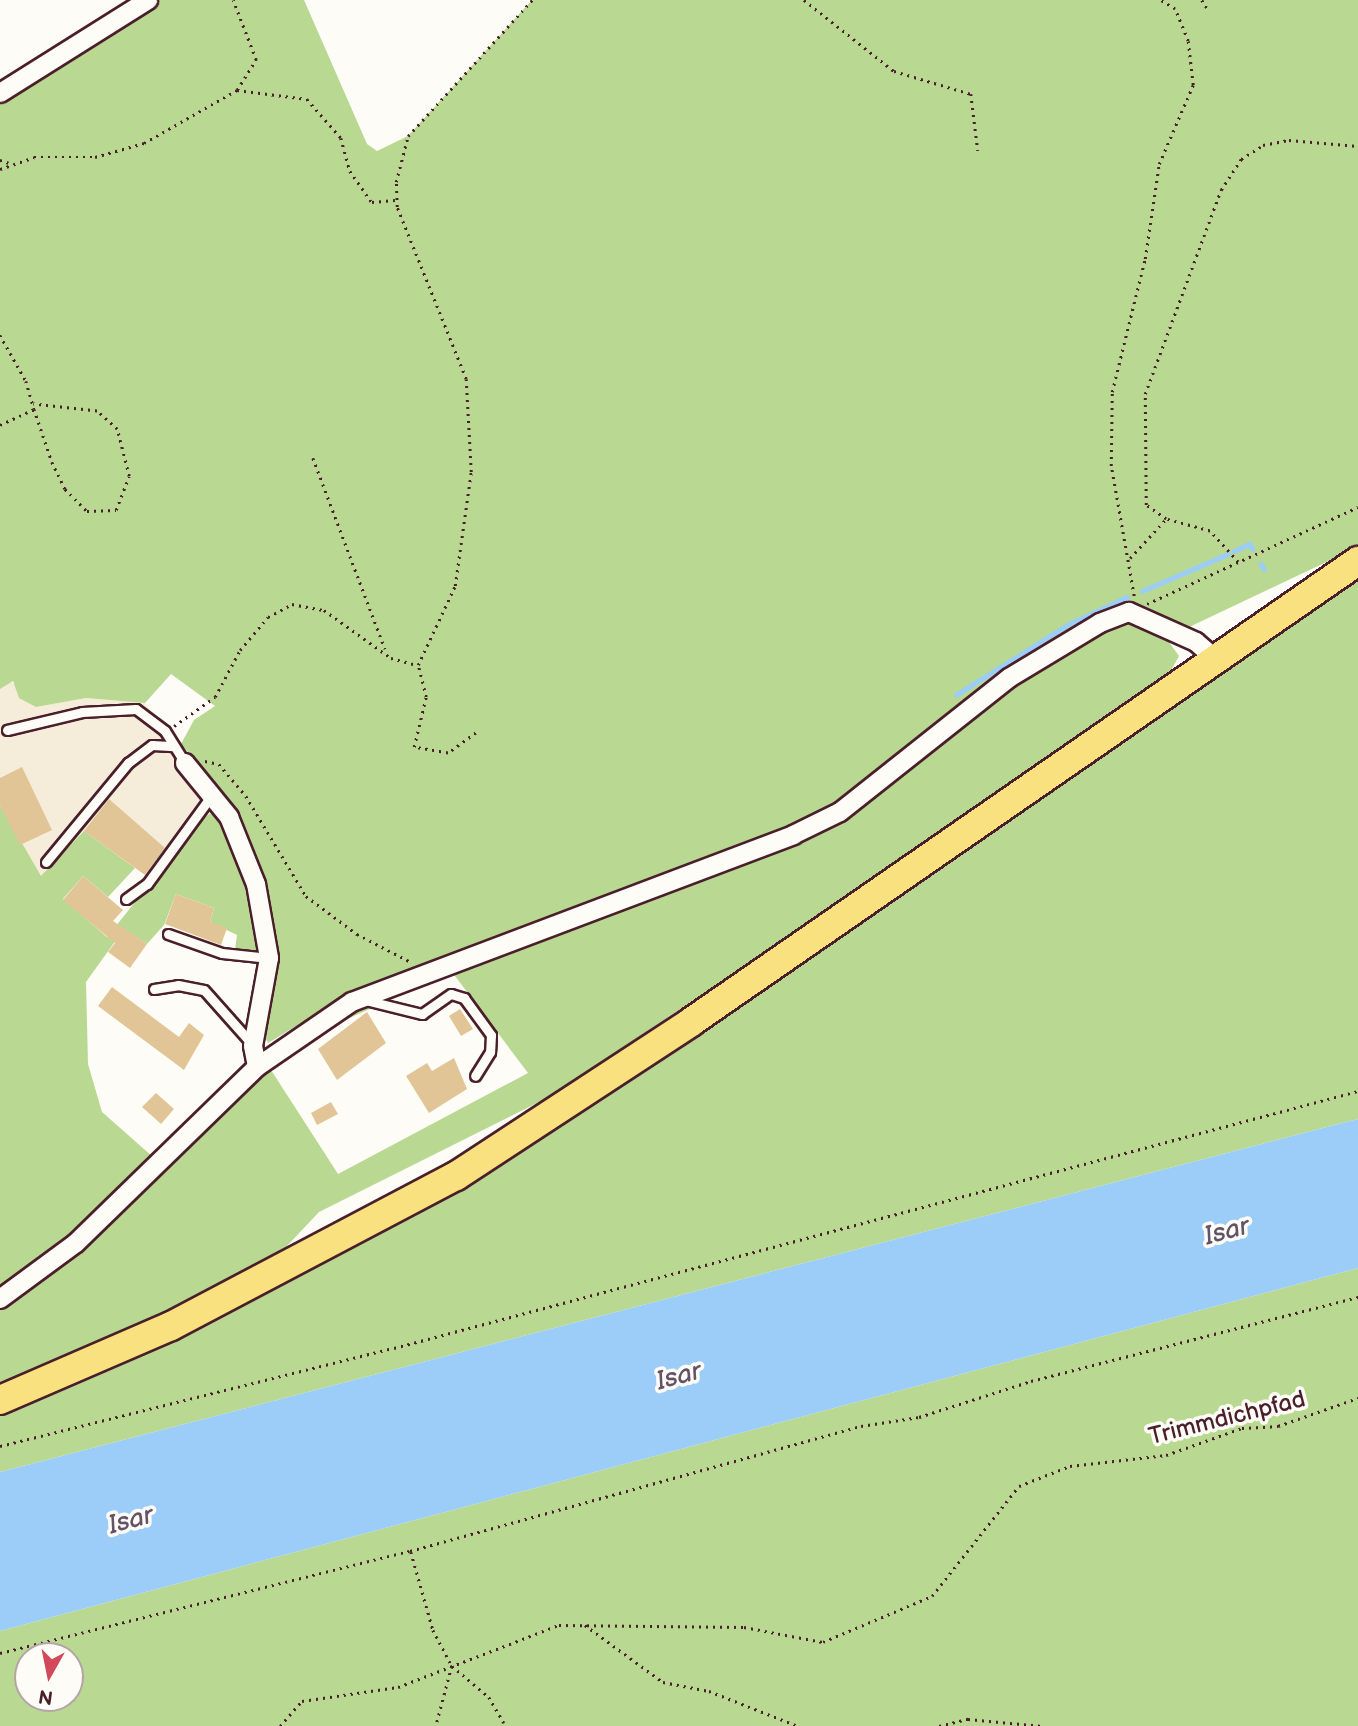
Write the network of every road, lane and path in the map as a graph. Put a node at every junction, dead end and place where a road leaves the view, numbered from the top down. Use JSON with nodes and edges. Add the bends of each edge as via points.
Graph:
{"nodes":[{"id":1,"x":148,"y":0,"type":"edge"},
{"id":2,"x":233,"y":0,"type":"edge"},
{"id":3,"x":532,"y":0,"type":"edge"},
{"id":4,"x":804,"y":0,"type":"edge"},
{"id":5,"x":1160,"y":0,"type":"edge"},
{"id":6,"x":1171,"y":0,"type":"edge"},
{"id":7,"x":1202,"y":0,"type":"edge"},
{"id":8,"x":1172,"y":6,"type":"junction"},
{"id":9,"x":1207,"y":8,"type":"dead end"},
{"id":10,"x":237,"y":90,"type":"junction"},
{"id":11,"x":0,"y":93,"type":"edge"},
{"id":12,"x":1358,"y":146,"type":"edge"},
{"id":13,"x":978,"y":151,"type":"dead end"},
{"id":14,"x":0,"y":160,"type":"edge"},
{"id":15,"x":9,"y":163,"type":"junction"},
{"id":16,"x":0,"y":169,"type":"edge"},
{"id":17,"x":396,"y":200,"type":"junction"},
{"id":18,"x":0,"y":335,"type":"edge"},
{"id":19,"x":33,"y":407,"type":"junction"},
{"id":20,"x":0,"y":425,"type":"edge"},
{"id":21,"x":313,"y":458,"type":"dead end"},
{"id":22,"x":1358,"y":507,"type":"edge"},
{"id":23,"x":1166,"y":519,"type":"junction"},
{"id":24,"x":1129,"y":559,"type":"junction"},
{"id":25,"x":1358,"y":561,"type":"edge"},
{"id":26,"x":1238,"y":562,"type":"junction"},
{"id":27,"x":1129,"y":612,"type":"junction"},
{"id":28,"x":385,"y":649,"type":"junction"},
{"id":29,"x":1213,"y":657,"type":"junction"},
{"id":30,"x":418,"y":665,"type":"junction"},
{"id":31,"x":7,"y":730,"type":"dead end"},
{"id":32,"x":164,"y":731,"type":"junction"},
{"id":33,"x":476,"y":733,"type":"dead end"},
{"id":34,"x":174,"y":746,"type":"junction"},
{"id":35,"x":188,"y":766,"type":"junction"},
{"id":36,"x":213,"y":794,"type":"junction"},
{"id":37,"x":46,"y":862,"type":"dead end"},
{"id":38,"x":127,"y":899,"type":"dead end"},
{"id":39,"x":168,"y":934,"type":"dead end"},
{"id":40,"x":269,"y":958,"type":"junction"},
{"id":41,"x":419,"y":974,"type":"junction"},
{"id":42,"x":154,"y":989,"type":"dead end"},
{"id":43,"x":360,"y":998,"type":"junction"},
{"id":44,"x":253,"y":1046,"type":"junction"},
{"id":45,"x":257,"y":1067,"type":"junction"},
{"id":46,"x":475,"y":1076,"type":"dead end"},
{"id":47,"x":1358,"y":1091,"type":"edge"},
{"id":48,"x":1358,"y":1297,"type":"edge"},
{"id":49,"x":0,"y":1299,"type":"edge"},
{"id":50,"x":1358,"y":1398,"type":"edge"},
{"id":51,"x":0,"y":1400,"type":"edge"},
{"id":52,"x":0,"y":1446,"type":"edge"},
{"id":53,"x":411,"y":1551,"type":"junction"},
{"id":54,"x":585,"y":1625,"type":"junction"},
{"id":55,"x":0,"y":1653,"type":"edge"},
{"id":56,"x":452,"y":1666,"type":"junction"},
{"id":57,"x":504,"y":1723,"type":"dead end"},
{"id":58,"x":281,"y":1726,"type":"edge"},
{"id":59,"x":436,"y":1726,"type":"edge"},
{"id":60,"x":798,"y":1726,"type":"edge"},
{"id":61,"x":939,"y":1726,"type":"edge"},
{"id":62,"x":1043,"y":1726,"type":"edge"}],
"edges":[{"from":1,"to":11,"type":"street"},
{"from":2,"to":10,"type":"path","via":[[256,60]]},
{"from":3,"to":17,"type":"path","via":[[408,136]]},
{"from":4,"to":13,"type":"path","via":[[894,71],[971,94]]},
{"from":5,"to":8,"type":"path"},
{"from":6,"to":8,"type":"path"},
{"from":7,"to":9,"type":"path"},
{"from":8,"to":24,"type":"path","via":[[1193,60],[1193,85],[1159,164],[1146,259],[1112,392],[1111,466]]},
{"from":10,"to":15,"type":"path","via":[[144,143],[95,157]]},
{"from":10,"to":17,"type":"path","via":[[307,99],[341,138],[350,171],[372,202]]},
{"from":12,"to":23,"type":"path","via":[[1289,140],[1263,145],[1241,159],[1221,190],[1145,394],[1146,505]]},
{"from":14,"to":15,"type":"path"},
{"from":15,"to":16,"type":"path"},
{"from":17,"to":30,"type":"path","via":[[466,379],[467,532],[455,586]]},
{"from":18,"to":19,"type":"path"},
{"from":19,"to":19,"type":"path","via":[[71,498],[87,511],[116,510],[129,476],[117,429],[97,411]]},
{"from":19,"to":20,"type":"path"},
{"from":21,"to":28,"type":"path","via":[[334,528],[380,623]]},
{"from":22,"to":26,"type":"path"},
{"from":23,"to":24,"type":"path"},
{"from":23,"to":26,"type":"path","via":[[1210,531]]},
{"from":24,"to":27,"type":"path","via":[[1134,598]]},
{"from":25,"to":29,"type":"main road"},
{"from":26,"to":27,"type":"path"},
{"from":27,"to":29,"type":"street","via":[[1196,642]]},
{"from":27,"to":41,"type":"street","via":[[1009,678],[828,818],[683,880]]},
{"from":28,"to":30,"type":"path","via":[[406,666]]},
{"from":28,"to":32,"type":"path","via":[[324,610],[292,604],[268,617],[240,650],[215,697]]},
{"from":29,"to":51,"type":"main road","via":[[844,918],[456,1176],[171,1326]]},
{"from":30,"to":33,"type":"path","via":[[426,697],[414,739],[421,752],[448,753]]},
{"from":31,"to":32,"type":"lane","via":[[107,708],[136,709]]},
{"from":32,"to":34,"type":"lane"},
{"from":34,"to":35,"type":"lane"},
{"from":34,"to":37,"type":"lane","via":[[152,745],[128,763]]},
{"from":35,"to":36,"type":"street"},
{"from":35,"to":41,"type":"path","via":[[202,761],[219,764],[260,816],[306,896],[357,934],[409,960]]},
{"from":36,"to":38,"type":"lane","via":[[147,884]]},
{"from":36,"to":40,"type":"street","via":[[249,860]]},
{"from":39,"to":40,"type":"lane","via":[[222,953]]},
{"from":40,"to":44,"type":"street"},
{"from":41,"to":43,"type":"street"},
{"from":42,"to":44,"type":"lane","via":[[204,990]]},
{"from":43,"to":45,"type":"street"},
{"from":43,"to":46,"type":"lane","via":[[422,1014],[451,994],[464,998],[491,1035],[490,1052]]},
{"from":44,"to":45,"type":"street"},
{"from":45,"to":49,"type":"street","via":[[76,1243]]},
{"from":47,"to":52,"type":"path","via":[[394,1348]]},
{"from":48,"to":53,"type":"path","via":[[1031,1381],[919,1418],[861,1426],[547,1508]]},
{"from":50,"to":54,"type":"path","name":"Trimmdichpfad","via":[[1278,1426],[1242,1428],[1166,1455],[1070,1466],[1018,1486],[932,1596],[823,1643],[744,1627]]},
{"from":53,"to":55,"type":"path"},
{"from":53,"to":56,"type":"path","via":[[413,1574]]},
{"from":54,"to":56,"type":"path","name":"Trimmdichpfad","via":[[535,1633]]},
{"from":54,"to":60,"type":"path","via":[[663,1682],[709,1691]]},
{"from":56,"to":57,"type":"path","via":[[489,1697]]},
{"from":56,"to":58,"type":"path","name":"Trimmdichpfad","via":[[398,1687],[302,1701]]},
{"from":56,"to":59,"type":"path"},
{"from":61,"to":62,"type":"path","via":[[968,1719]]}]}
